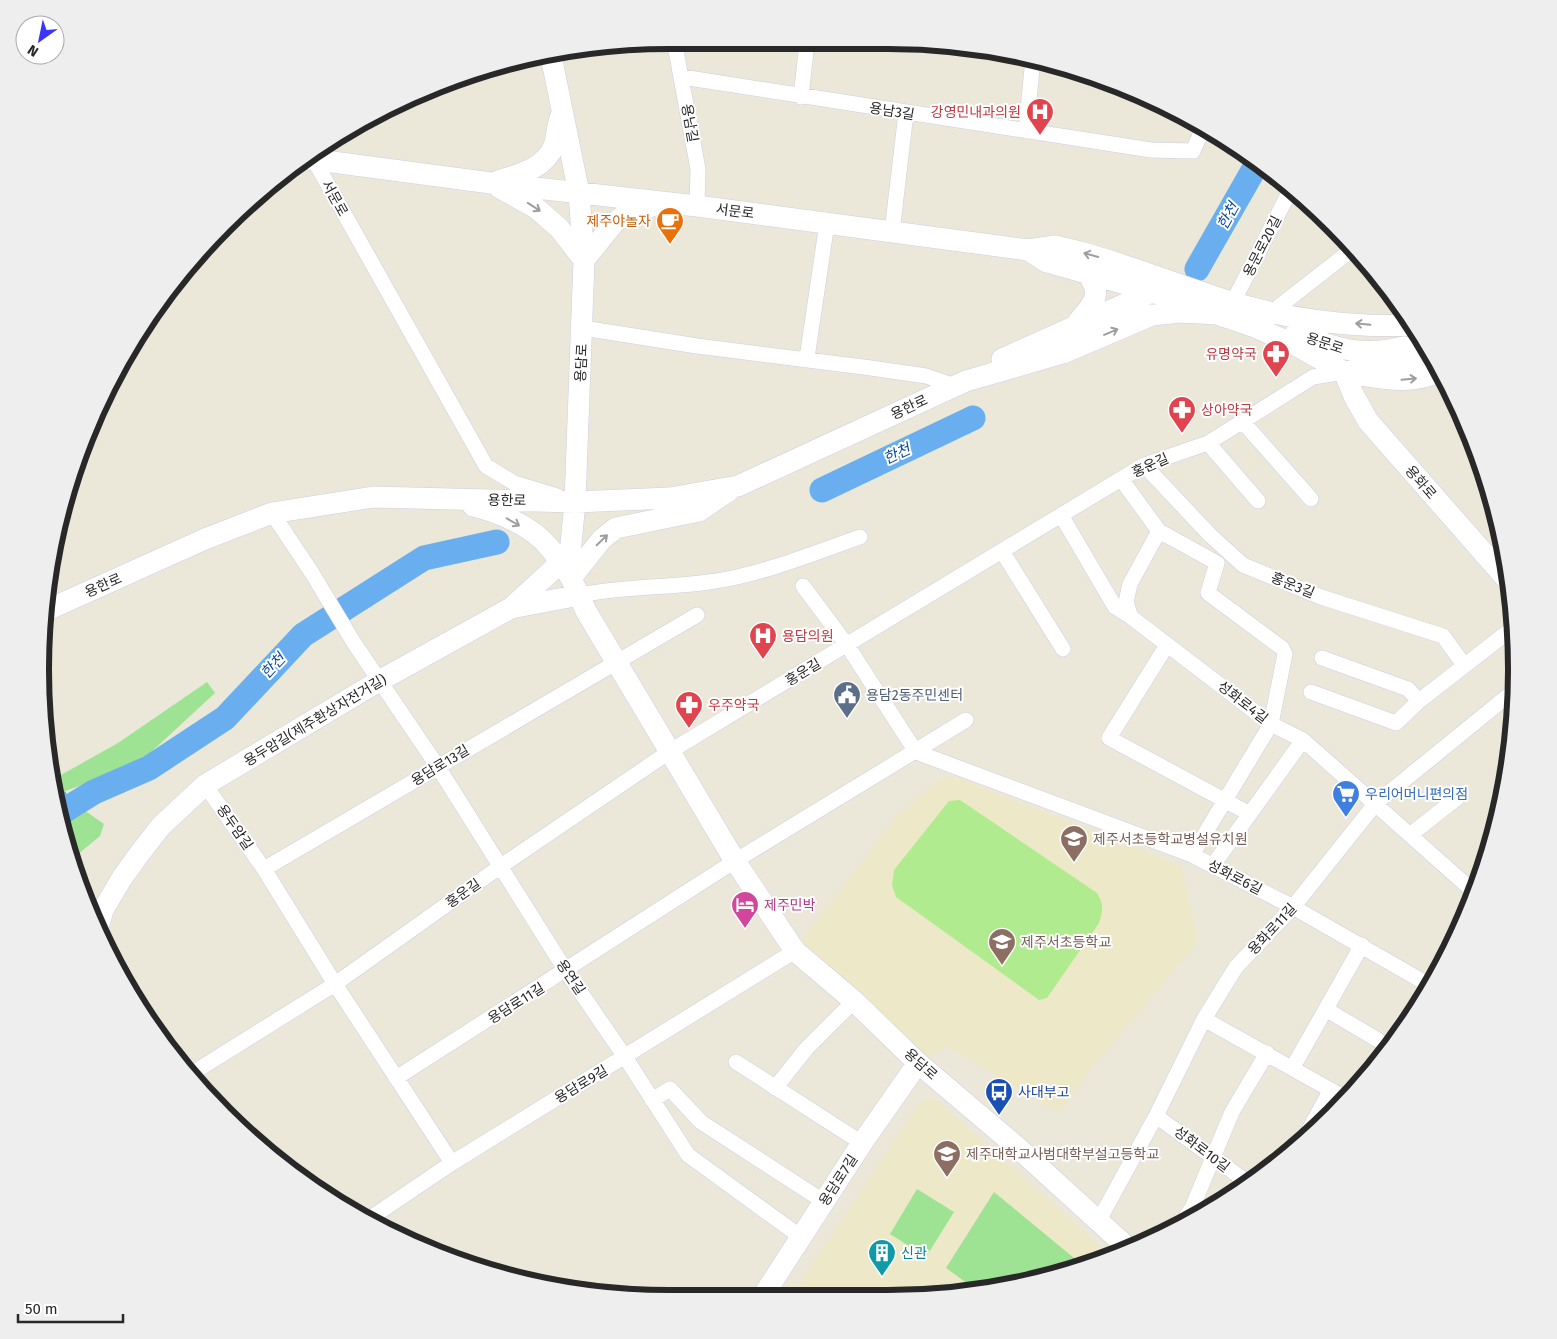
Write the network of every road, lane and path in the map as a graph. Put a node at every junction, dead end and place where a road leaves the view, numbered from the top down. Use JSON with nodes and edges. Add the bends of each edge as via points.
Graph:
{"nodes":[{"id":1,"x":676,"y":49,"type":"edge"},
{"id":2,"x":806,"y":49,"type":"edge"},
{"id":3,"x":552,"y":60,"type":"edge"},
{"id":4,"x":1032,"y":66,"type":"edge"},
{"id":5,"x":682,"y":77,"type":"junction"},
{"id":6,"x":801,"y":97,"type":"junction"},
{"id":7,"x":562,"y":111,"type":"junction"},
{"id":8,"x":906,"y":113,"type":"junction"},
{"id":9,"x":1026,"y":131,"type":"junction"},
{"id":10,"x":1201,"y":134,"type":"edge"},
{"id":11,"x":316,"y":160,"type":"edge"},
{"id":12,"x":313,"y":161,"type":"edge"},
{"id":13,"x":491,"y":183,"type":"junction"},
{"id":14,"x":579,"y":193,"type":"junction"},
{"id":15,"x":1288,"y":195,"type":"edge"},
{"id":16,"x":662,"y":202,"type":"junction"},
{"id":17,"x":697,"y":206,"type":"junction"},
{"id":18,"x":827,"y":223,"type":"junction"},
{"id":19,"x":892,"y":232,"type":"junction"},
{"id":20,"x":1028,"y":250,"type":"junction"},
{"id":21,"x":1347,"y":253,"type":"edge"},
{"id":22,"x":584,"y":260,"type":"junction"},
{"id":23,"x":1087,"y":273,"type":"junction"},
{"id":24,"x":1150,"y":291,"type":"junction"},
{"id":25,"x":1206,"y":293,"type":"junction"},
{"id":26,"x":1225,"y":308,"type":"junction"},
{"id":27,"x":1272,"y":312,"type":"junction"},
{"id":28,"x":1078,"y":324,"type":"junction"},
{"id":29,"x":583,"y":328,"type":"junction"},
{"id":30,"x":1417,"y":347,"type":"edge"},
{"id":31,"x":1419,"y":350,"type":"edge"},
{"id":32,"x":1420,"y":351,"type":"edge"},
{"id":33,"x":807,"y":358,"type":"junction"},
{"id":34,"x":1031,"y":361,"type":"junction"},
{"id":35,"x":1344,"y":372,"type":"junction"},
{"id":36,"x":960,"y":384,"type":"junction"},
{"id":37,"x":1242,"y":422,"type":"junction"},
{"id":38,"x":1208,"y":443,"type":"junction"},
{"id":39,"x":1144,"y":465,"type":"junction"},
{"id":40,"x":1121,"y":479,"type":"junction"},
{"id":41,"x":736,"y":486,"type":"junction"},
{"id":42,"x":433,"y":498,"type":"junction"},
{"id":43,"x":1311,"y":499,"type":"dead end"},
{"id":44,"x":1258,"y":501,"type":"dead end"},
{"id":45,"x":575,"y":502,"type":"junction"},
{"id":46,"x":272,"y":513,"type":"junction"},
{"id":47,"x":1061,"y":515,"type":"junction"},
{"id":48,"x":1159,"y":531,"type":"junction"},
{"id":49,"x":860,"y":538,"type":"dead end"},
{"id":50,"x":1002,"y":551,"type":"junction"},
{"id":51,"x":570,"y":572,"type":"junction"},
{"id":52,"x":1500,"y":572,"type":"edge"},
{"id":53,"x":803,"y":586,"type":"dead end"},
{"id":54,"x":52,"y":607,"type":"edge"},
{"id":55,"x":510,"y":608,"type":"junction"},
{"id":56,"x":697,"y":615,"type":"dead end"},
{"id":57,"x":1131,"y":617,"type":"junction"},
{"id":58,"x":1507,"y":632,"type":"edge"},
{"id":59,"x":847,"y":645,"type":"junction"},
{"id":60,"x":1168,"y":645,"type":"junction"},
{"id":61,"x":1064,"y":649,"type":"dead end"},
{"id":62,"x":1322,"y":658,"type":"dead end"},
{"id":63,"x":616,"y":661,"type":"junction"},
{"id":64,"x":1464,"y":665,"type":"junction"},
{"id":65,"x":379,"y":681,"type":"junction"},
{"id":66,"x":1311,"y":692,"type":"dead end"},
{"id":67,"x":1507,"y":696,"type":"edge"},
{"id":68,"x":1419,"y":701,"type":"junction"},
{"id":69,"x":966,"y":720,"type":"dead end"},
{"id":70,"x":1271,"y":724,"type":"junction"},
{"id":71,"x":1303,"y":740,"type":"junction"},
{"id":72,"x":670,"y":752,"type":"junction"},
{"id":73,"x":916,"y":752,"type":"junction"},
{"id":74,"x":438,"y":767,"type":"junction"},
{"id":75,"x":206,"y":785,"type":"junction"},
{"id":76,"x":1457,"y":798,"type":"dead end"},
{"id":77,"x":1224,"y":802,"type":"junction"},
{"id":78,"x":1376,"y":803,"type":"junction"},
{"id":79,"x":1250,"y":814,"type":"junction"},
{"id":80,"x":1410,"y":835,"type":"junction"},
{"id":81,"x":1192,"y":855,"type":"junction"},
{"id":82,"x":735,"y":861,"type":"junction"},
{"id":83,"x":501,"y":866,"type":"junction"},
{"id":84,"x":1213,"y":866,"type":"junction"},
{"id":85,"x":264,"y":869,"type":"junction"},
{"id":86,"x":1468,"y":887,"type":"edge"},
{"id":87,"x":1294,"y":907,"type":"junction"},
{"id":88,"x":101,"y":918,"type":"edge"},
{"id":89,"x":1362,"y":945,"type":"junction"},
{"id":90,"x":795,"y":951,"type":"junction"},
{"id":91,"x":566,"y":971,"type":"junction"},
{"id":92,"x":1424,"y":982,"type":"edge"},
{"id":93,"x":335,"y":984,"type":"junction"},
{"id":94,"x":854,"y":1001,"type":"junction"},
{"id":95,"x":1327,"y":1010,"type":"junction"},
{"id":96,"x":1204,"y":1019,"type":"junction"},
{"id":97,"x":1378,"y":1040,"type":"dead end"},
{"id":98,"x":1268,"y":1053,"type":"junction"},
{"id":99,"x":625,"y":1057,"type":"junction"},
{"id":100,"x":736,"y":1062,"type":"dead end"},
{"id":101,"x":918,"y":1063,"type":"junction"},
{"id":102,"x":1293,"y":1067,"type":"junction"},
{"id":103,"x":196,"y":1071,"type":"edge"},
{"id":104,"x":396,"y":1078,"type":"junction"},
{"id":105,"x":775,"y":1088,"type":"junction"},
{"id":106,"x":1331,"y":1090,"type":"junction"},
{"id":107,"x":1339,"y":1095,"type":"edge"},
{"id":108,"x":652,"y":1100,"type":"junction"},
{"id":109,"x":1156,"y":1116,"type":"junction"},
{"id":110,"x":1316,"y":1117,"type":"edge"},
{"id":111,"x":862,"y":1143,"type":"junction"},
{"id":112,"x":1213,"y":1157,"type":"junction"},
{"id":113,"x":452,"y":1163,"type":"junction"},
{"id":114,"x":1242,"y":1179,"type":"edge"},
{"id":115,"x":824,"y":1201,"type":"junction"},
{"id":116,"x":1190,"y":1211,"type":"edge"},
{"id":117,"x":375,"y":1215,"type":"edge"},
{"id":118,"x":1098,"y":1222,"type":"junction"},
{"id":119,"x":801,"y":1237,"type":"junction"},
{"id":120,"x":1123,"y":1244,"type":"edge"},
{"id":121,"x":766,"y":1290,"type":"edge"}],
"edges":[{"from":1,"to":5,"type":"street","name":"용남길"},
{"from":2,"to":6,"type":"street"},
{"from":3,"to":7,"type":"main road","name":"용담로"},
{"from":4,"to":9,"type":"street"},
{"from":5,"to":6,"type":"street","name":"용남3길"},
{"from":5,"to":17,"type":"street","name":"용남길","via":[[698,169]]},
{"from":6,"to":8,"type":"street","name":"용남3길"},
{"from":7,"to":13,"type":"main road","via":[[554,144],[540,164],[530,171]]},
{"from":7,"to":14,"type":"main road","name":"용담로"},
{"from":8,"to":9,"type":"street","name":"용남3길"},
{"from":8,"to":19,"type":"street"},
{"from":9,"to":10,"type":"street","name":"용남3길","via":[[1151,150],[1193,151]]},
{"from":11,"to":13,"type":"main road","name":"서문로"},
{"from":12,"to":45,"type":"street","name":"서문로","via":[[486,466],[514,483]]},
{"from":13,"to":14,"type":"main road","name":"서문로"},
{"from":13,"to":22,"type":"main road","one_way":true,"via":[[536,208],[559,228]]},
{"from":14,"to":16,"type":"main road","name":"서문로"},
{"from":14,"to":22,"type":"main road","name":"용담로"},
{"from":15,"to":26,"type":"street","name":"용문로20길"},
{"from":16,"to":17,"type":"main road","name":"서문로"},
{"from":16,"to":22,"type":"main road","via":[[618,220]]},
{"from":17,"to":18,"type":"main road","name":"서문로"},
{"from":18,"to":19,"type":"main road","name":"서문로"},
{"from":18,"to":33,"type":"street"},
{"from":19,"to":20,"type":"main road","name":"서문로"},
{"from":20,"to":23,"type":"main road","name":"서문로","via":[[1047,262]]},
{"from":25,"to":20,"type":"main road","one_way":true,"via":[[1080,252],[1054,246]]},
{"from":21,"to":27,"type":"street"},
{"from":22,"to":29,"type":"main road","name":"용담로"},
{"from":23,"to":24,"type":"main road","name":"서문로"},
{"from":23,"to":28,"type":"main road","via":[[1096,288],[1096,298]]},
{"from":24,"to":25,"type":"main road","name":"용한로"},
{"from":24,"to":26,"type":"main road"},
{"from":24,"to":28,"type":"main road","name":"용한로"},
{"from":25,"to":26,"type":"main road"},
{"from":26,"to":27,"type":"main road"},
{"from":26,"to":31,"type":"main road","name":"용문로","via":[[1350,351],[1380,353]]},
{"from":34,"to":26,"type":"main road","name":"용한로","one_way":true,"via":[[1063,353],[1152,315]]},
{"from":26,"to":35,"type":"main road","name":"용문로"},
{"from":30,"to":27,"type":"main road","one_way":true,"via":[[1329,321]]},
{"from":28,"to":34,"type":"main road","via":[[1088,323],[1091,326]]},
{"from":28,"to":36,"type":"main road","name":"용한로","via":[[1004,357]]},
{"from":29,"to":33,"type":"street","via":[[697,346]]},
{"from":29,"to":45,"type":"main road","name":"용담로"},
{"from":35,"to":32,"type":"main road","name":"용문로","one_way":true,"via":[[1384,367]]},
{"from":33,"to":36,"type":"street"},
{"from":34,"to":36,"type":"main road","name":"용한로"},
{"from":35,"to":37,"type":"street","name":"홍운길","via":[[1313,377]]},
{"from":35,"to":52,"type":"main road","name":"용화로","via":[[1368,421]]},
{"from":36,"to":41,"type":"main road","name":"용한로"},
{"from":37,"to":38,"type":"street","name":"홍운길"},
{"from":37,"to":43,"type":"street"},
{"from":38,"to":39,"type":"street","name":"홍운길"},
{"from":38,"to":44,"type":"street"},
{"from":39,"to":40,"type":"street","name":"홍운길"},
{"from":39,"to":64,"type":"street","name":"홍운3길","via":[[1210,536],[1243,565],[1321,597],[1443,636]]},
{"from":40,"to":47,"type":"street","name":"홍운길"},
{"from":40,"to":48,"type":"street"},
{"from":41,"to":45,"type":"main road","name":"용한로","via":[[670,498]]},
{"from":51,"to":41,"type":"main road","name":"용두암길(제주환상자전거길)","one_way":true,"via":[[616,528],[699,511]]},
{"from":42,"to":45,"type":"main road","name":"용한로"},
{"from":42,"to":46,"type":"main road","name":"용한로","via":[[373,497]]},
{"from":42,"to":51,"type":"main road","one_way":true,"via":[[482,508],[508,518],[548,545]]},
{"from":45,"to":51,"type":"main road","name":"용담로"},
{"from":46,"to":54,"type":"main road","name":"용한로","via":[[205,539]]},
{"from":46,"to":65,"type":"street","name":"용연길"},
{"from":47,"to":50,"type":"street","name":"홍운길"},
{"from":47,"to":57,"type":"street","name":"성화로4길","via":[[1115,606]]},
{"from":48,"to":57,"type":"street","via":[[1130,584],[1126,602]]},
{"from":48,"to":70,"type":"street","via":[[1217,563],[1208,593],[1282,648],[1285,654]]},
{"from":49,"to":51,"type":"street","via":[[749,575],[708,582],[602,590]]},
{"from":50,"to":59,"type":"street","name":"홍운길"},
{"from":50,"to":61,"type":"street"},
{"from":51,"to":55,"type":"main road"},
{"from":51,"to":55,"type":"main road","name":"용두암길(제주환상자전거길)"},
{"from":51,"to":63,"type":"main road","name":"용담로","via":[[594,625]]},
{"from":53,"to":59,"type":"street"},
{"from":55,"to":65,"type":"main road","name":"용두암길(제주환상자전거길)"},
{"from":56,"to":63,"type":"street"},
{"from":57,"to":60,"type":"street","name":"성화로4길"},
{"from":58,"to":64,"type":"street"},
{"from":59,"to":72,"type":"street","name":"홍운길"},
{"from":59,"to":73,"type":"street"},
{"from":60,"to":70,"type":"street","name":"성화로4길"},
{"from":60,"to":77,"type":"street","via":[[1110,738]]},
{"from":62,"to":68,"type":"street","via":[[1408,689]]},
{"from":63,"to":72,"type":"main road","name":"용담로"},
{"from":63,"to":74,"type":"street","name":"용담로13길"},
{"from":64,"to":68,"type":"street"},
{"from":65,"to":74,"type":"street","name":"용연길"},
{"from":65,"to":75,"type":"main road","name":"용두암길(제주환상자전거길)"},
{"from":66,"to":68,"type":"street","via":[[1396,724]]},
{"from":67,"to":78,"type":"street","name":"용화로11길"},
{"from":69,"to":73,"type":"street"},
{"from":70,"to":71,"type":"street","name":"성화로4길"},
{"from":70,"to":77,"type":"street"},
{"from":71,"to":78,"type":"street","name":"성화로4길"},
{"from":71,"to":79,"type":"street"},
{"from":72,"to":82,"type":"main road","name":"용담로"},
{"from":72,"to":83,"type":"street","name":"홍운길"},
{"from":73,"to":81,"type":"street","name":"성화로6길"},
{"from":73,"to":82,"type":"street"},
{"from":74,"to":83,"type":"street","name":"용연길"},
{"from":74,"to":85,"type":"street","name":"용담로13길"},
{"from":75,"to":85,"type":"street","name":"용두암길"},
{"from":75,"to":88,"type":"main road","name":"용두암길(제주환상자전거길)","via":[[161,826],[117,886]]},
{"from":76,"to":80,"type":"street"},
{"from":77,"to":79,"type":"street"},
{"from":77,"to":81,"type":"street"},
{"from":78,"to":80,"type":"street","name":"성화로4길"},
{"from":78,"to":87,"type":"street","name":"용화로11길"},
{"from":79,"to":84,"type":"street"},
{"from":80,"to":86,"type":"street","name":"성화로4길"},
{"from":81,"to":84,"type":"street","name":"성화로6길"},
{"from":82,"to":90,"type":"main road","name":"용담로"},
{"from":82,"to":91,"type":"street","name":"용담로11길"},
{"from":83,"to":91,"type":"street","name":"용연길"},
{"from":83,"to":93,"type":"street","name":"홍운길"},
{"from":84,"to":87,"type":"street","name":"성화로6길"},
{"from":85,"to":93,"type":"street"},
{"from":87,"to":89,"type":"street","name":"성화로6길"},
{"from":87,"to":96,"type":"street","name":"용화로11길","via":[[1236,967]]},
{"from":89,"to":92,"type":"street","name":"성화로6길"},
{"from":89,"to":95,"type":"street"},
{"from":90,"to":94,"type":"main road","name":"용담로"},
{"from":90,"to":99,"type":"street","name":"용담로9길"},
{"from":91,"to":99,"type":"street","name":"용연길"},
{"from":91,"to":104,"type":"street","name":"용담로11길"},
{"from":93,"to":103,"type":"street","name":"홍운길"},
{"from":93,"to":104,"type":"street"},
{"from":94,"to":101,"type":"main road","name":"용담로"},
{"from":94,"to":105,"type":"street","via":[[806,1049]]},
{"from":95,"to":97,"type":"street"},
{"from":95,"to":102,"type":"street"},
{"from":96,"to":98,"type":"street"},
{"from":96,"to":109,"type":"street","name":"용화로11길"},
{"from":98,"to":102,"type":"street"},
{"from":98,"to":112,"type":"street","via":[[1232,1112]]},
{"from":99,"to":108,"type":"street","name":"용연길"},
{"from":99,"to":113,"type":"street","name":"용담로9길"},
{"from":100,"to":105,"type":"street"},
{"from":101,"to":111,"type":"main road","name":"용담로7길"},
{"from":101,"to":118,"type":"main road","name":"용담로","via":[[1016,1146]]},
{"from":102,"to":106,"type":"street"},
{"from":104,"to":113,"type":"street"},
{"from":105,"to":111,"type":"street"},
{"from":106,"to":107,"type":"street"},
{"from":106,"to":110,"type":"street"},
{"from":108,"to":115,"type":"street","via":[[670,1089],[701,1122]]},
{"from":108,"to":119,"type":"street","name":"용연길","via":[[688,1155]]},
{"from":109,"to":112,"type":"street","name":"성화로10길"},
{"from":109,"to":118,"type":"street","name":"용화로11길"},
{"from":111,"to":115,"type":"main road","name":"용담로7길"},
{"from":112,"to":114,"type":"street","name":"성화로10길"},
{"from":112,"to":116,"type":"street"},
{"from":113,"to":117,"type":"street","name":"용담로9길"},
{"from":115,"to":119,"type":"main road","name":"용담로7길"},
{"from":118,"to":120,"type":"main road","name":"용담로"},
{"from":119,"to":121,"type":"main road","name":"용담로7길"}]}
